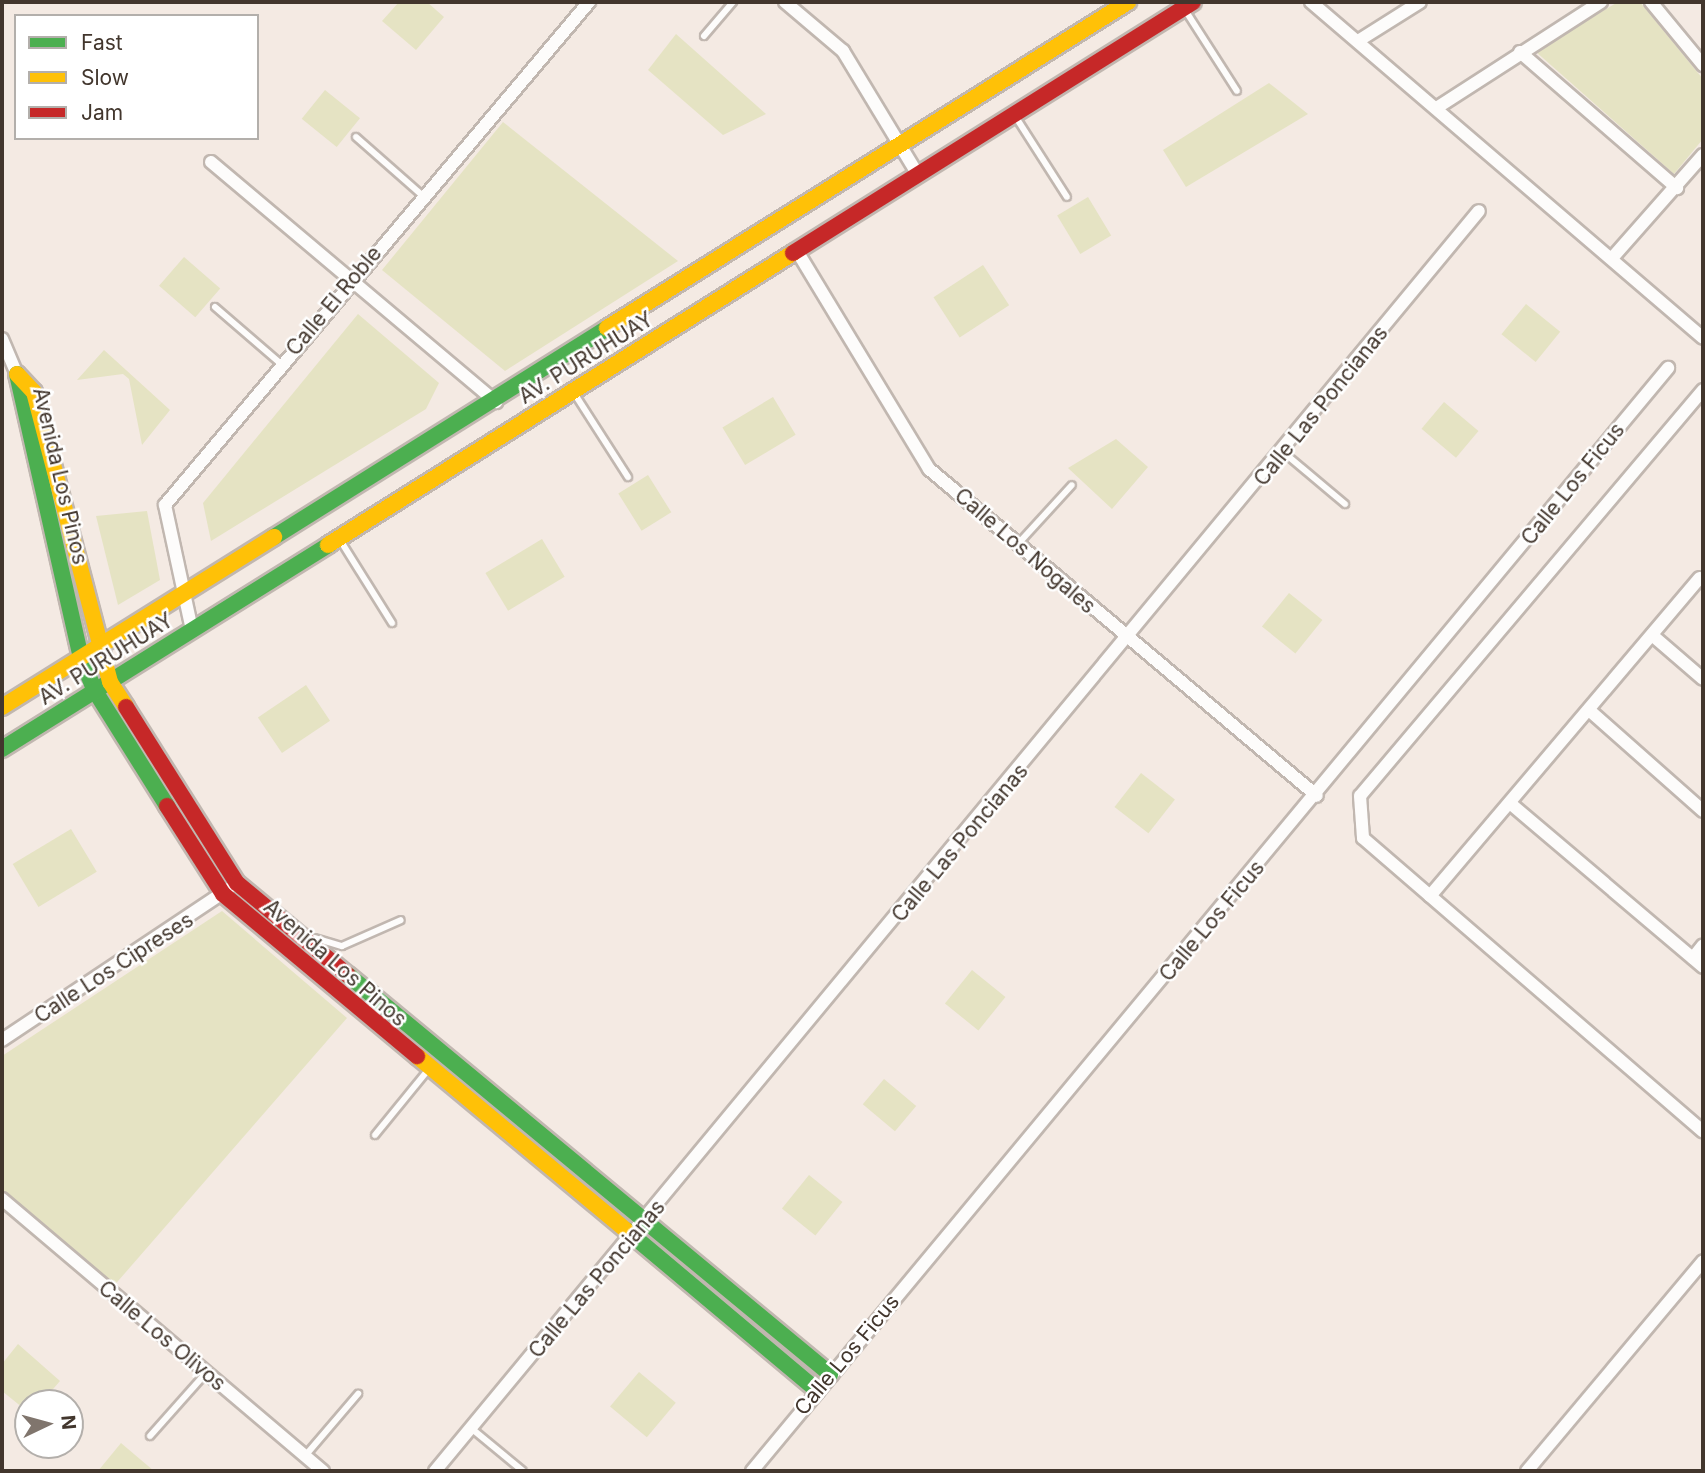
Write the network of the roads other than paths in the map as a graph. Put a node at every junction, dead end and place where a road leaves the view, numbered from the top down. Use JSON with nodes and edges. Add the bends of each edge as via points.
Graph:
{"nodes":[{"id":1,"x":589,"y":2,"type":"edge"},
{"id":2,"x":733,"y":2,"type":"edge"},
{"id":3,"x":785,"y":2,"type":"edge"},
{"id":4,"x":1128,"y":2,"type":"edge"},
{"id":5,"x":1311,"y":2,"type":"edge"},
{"id":6,"x":1420,"y":2,"type":"edge"},
{"id":7,"x":1601,"y":2,"type":"edge"},
{"id":8,"x":1651,"y":2,"type":"edge"},
{"id":9,"x":1191,"y":4,"type":"edge"},
{"id":10,"x":704,"y":36,"type":"dead end"},
{"id":11,"x":1358,"y":41,"type":"junction"},
{"id":12,"x":1520,"y":52,"type":"junction"},
{"id":13,"x":1703,"y":65,"type":"edge"},
{"id":14,"x":1237,"y":91,"type":"dead end"},
{"id":15,"x":1438,"y":107,"type":"junction"},
{"id":16,"x":1015,"y":115,"type":"junction"},
{"id":17,"x":356,"y":137,"type":"dead end"},
{"id":18,"x":898,"y":143,"type":"junction"},
{"id":19,"x":1703,"y":155,"type":"edge"},
{"id":20,"x":211,"y":162,"type":"dead end"},
{"id":21,"x":918,"y":175,"type":"junction"},
{"id":22,"x":1677,"y":188,"type":"junction"},
{"id":23,"x":423,"y":196,"type":"junction"},
{"id":24,"x":1067,"y":197,"type":"dead end"},
{"id":25,"x":1479,"y":211,"type":"dead end"},
{"id":26,"x":796,"y":251,"type":"junction"},
{"id":27,"x":1613,"y":257,"type":"junction"},
{"id":28,"x":351,"y":280,"type":"junction"},
{"id":29,"x":215,"y":307,"type":"dead end"},
{"id":30,"x":1703,"y":338,"type":"edge"},
{"id":31,"x":2,"y":339,"type":"edge"},
{"id":32,"x":281,"y":365,"type":"junction"},
{"id":33,"x":1668,"y":368,"type":"dead end"},
{"id":34,"x":17,"y":374,"type":"junction"},
{"id":35,"x":1703,"y":390,"type":"edge"},
{"id":36,"x":573,"y":391,"type":"junction"},
{"id":37,"x":496,"y":402,"type":"junction"},
{"id":38,"x":1283,"y":452,"type":"junction"},
{"id":39,"x":628,"y":477,"type":"dead end"},
{"id":40,"x":1072,"y":485,"type":"dead end"},
{"id":41,"x":1345,"y":504,"type":"dead end"},
{"id":42,"x":339,"y":538,"type":"junction"},
{"id":43,"x":1017,"y":545,"type":"junction"},
{"id":44,"x":1700,"y":578,"type":"dead end"},
{"id":45,"x":181,"y":595,"type":"junction"},
{"id":46,"x":392,"y":623,"type":"dead end"},
{"id":47,"x":192,"y":630,"type":"junction"},
{"id":48,"x":1652,"y":635,"type":"junction"},
{"id":49,"x":1129,"y":640,"type":"junction"},
{"id":50,"x":96,"y":646,"type":"junction"},
{"id":51,"x":81,"y":657,"type":"junction"},
{"id":52,"x":1703,"y":679,"type":"edge"},
{"id":53,"x":110,"y":682,"type":"junction"},
{"id":54,"x":95,"y":691,"type":"junction"},
{"id":55,"x":2,"y":707,"type":"edge"},
{"id":56,"x":1589,"y":710,"type":"junction"},
{"id":57,"x":2,"y":749,"type":"edge"},
{"id":58,"x":1317,"y":796,"type":"junction"},
{"id":59,"x":1511,"y":804,"type":"junction"},
{"id":60,"x":1703,"y":811,"type":"edge"},
{"id":61,"x":237,"y":883,"type":"junction"},
{"id":62,"x":223,"y":894,"type":"junction"},
{"id":63,"x":1430,"y":896,"type":"junction"},
{"id":64,"x":401,"y":920,"type":"dead end"},
{"id":65,"x":285,"y":922,"type":"junction"},
{"id":66,"x":1703,"y":945,"type":"edge"},
{"id":67,"x":1693,"y":958,"type":"junction"},
{"id":68,"x":1703,"y":967,"type":"edge"},
{"id":69,"x":3,"y":1037,"type":"edge"},
{"id":70,"x":428,"y":1070,"type":"junction"},
{"id":71,"x":1701,"y":1125,"type":"edge"},
{"id":72,"x":375,"y":1135,"type":"dead end"},
{"id":73,"x":2,"y":1199,"type":"edge"},
{"id":74,"x":646,"y":1222,"type":"junction"},
{"id":75,"x":631,"y":1238,"type":"junction"},
{"id":76,"x":1703,"y":1261,"type":"edge"},
{"id":77,"x":206,"y":1373,"type":"junction"},
{"id":78,"x":830,"y":1374,"type":"junction"},
{"id":79,"x":817,"y":1390,"type":"junction"},
{"id":80,"x":358,"y":1394,"type":"dead end"},
{"id":81,"x":471,"y":1428,"type":"junction"},
{"id":82,"x":150,"y":1436,"type":"dead end"},
{"id":83,"x":304,"y":1456,"type":"junction"},
{"id":84,"x":323,"y":1471,"type":"edge"},
{"id":85,"x":435,"y":1471,"type":"edge"},
{"id":86,"x":523,"y":1471,"type":"edge"},
{"id":87,"x":752,"y":1471,"type":"edge"},
{"id":88,"x":1527,"y":1471,"type":"edge"}],
"edges":[{"from":1,"to":23,"type":"street","name":"Calle El Roble"},
{"from":2,"to":10,"type":"lane"},
{"from":3,"to":18,"type":"street","via":[[843,51]]},
{"from":4,"to":18,"type":"main road","name":"AV. PURUHUAY"},
{"from":5,"to":11,"type":"street"},
{"from":6,"to":11,"type":"street"},
{"from":7,"to":12,"type":"street"},
{"from":8,"to":13,"type":"street"},
{"from":9,"to":14,"type":"lane"},
{"from":9,"to":16,"type":"main road","name":"AV. PURUHUAY"},
{"from":11,"to":15,"type":"street"},
{"from":12,"to":15,"type":"street"},
{"from":12,"to":22,"type":"street"},
{"from":15,"to":27,"type":"street"},
{"from":16,"to":21,"type":"main road","name":"AV. PURUHUAY"},
{"from":16,"to":24,"type":"lane"},
{"from":17,"to":23,"type":"lane"},
{"from":18,"to":21,"type":"street"},
{"from":18,"to":37,"type":"main road","name":"AV. PURUHUAY"},
{"from":19,"to":22,"type":"street"},
{"from":20,"to":28,"type":"street"},
{"from":21,"to":26,"type":"main road","name":"AV. PURUHUAY"},
{"from":22,"to":27,"type":"street"},
{"from":23,"to":28,"type":"street","name":"Calle El Roble"},
{"from":25,"to":38,"type":"street","name":"Calle Las Poncianas"},
{"from":26,"to":36,"type":"main road","name":"AV. PURUHUAY"},
{"from":26,"to":43,"type":"street","name":"Calle Los Nogales","via":[[929,469]]},
{"from":27,"to":30,"type":"street"},
{"from":28,"to":32,"type":"street","name":"Calle El Roble"},
{"from":28,"to":37,"type":"street"},
{"from":29,"to":32,"type":"lane"},
{"from":31,"to":34,"type":"street"},
{"from":32,"to":45,"type":"street","name":"Calle El Roble","via":[[165,505]]},
{"from":33,"to":58,"type":"street","name":"Calle Los Ficus"},
{"from":34,"to":50,"type":"main road","name":"Avenida Los Pinos","via":[[34,392]]},
{"from":34,"to":51,"type":"main road","name":"Avenida Los Pinos"},
{"from":35,"to":63,"type":"street","via":[[1360,796],[1363,838]]},
{"from":36,"to":39,"type":"lane"},
{"from":36,"to":42,"type":"main road","name":"AV. PURUHUAY"},
{"from":37,"to":45,"type":"main road","name":"AV. PURUHUAY"},
{"from":38,"to":41,"type":"lane"},
{"from":38,"to":49,"type":"street","name":"Calle Las Poncianas"},
{"from":40,"to":43,"type":"lane"},
{"from":42,"to":46,"type":"lane"},
{"from":42,"to":47,"type":"main road","name":"AV. PURUHUAY"},
{"from":43,"to":49,"type":"street","name":"Calle Los Nogales"},
{"from":44,"to":48,"type":"street"},
{"from":45,"to":47,"type":"street","name":"Calle El Roble"},
{"from":45,"to":50,"type":"main road","name":"AV. PURUHUAY"},
{"from":47,"to":53,"type":"main road","name":"AV. PURUHUAY"},
{"from":48,"to":52,"type":"street"},
{"from":48,"to":56,"type":"street"},
{"from":49,"to":58,"type":"street","name":"Calle Los Nogales"},
{"from":49,"to":74,"type":"street","name":"Calle Las Poncianas"},
{"from":50,"to":51,"type":"main road","name":"AV. PURUHUAY"},
{"from":50,"to":53,"type":"main road","name":"Avenida Los Pinos"},
{"from":51,"to":54,"type":"main road","name":"Avenida Los Pinos"},
{"from":51,"to":55,"type":"main road","name":"AV. PURUHUAY"},
{"from":53,"to":54,"type":"main road","name":"AV. PURUHUAY"},
{"from":53,"to":61,"type":"main road","name":"Avenida Los Pinos"},
{"from":54,"to":57,"type":"main road","name":"AV. PURUHUAY"},
{"from":54,"to":62,"type":"main road","name":"Avenida Los Pinos"},
{"from":56,"to":59,"type":"street"},
{"from":56,"to":60,"type":"street"},
{"from":58,"to":78,"type":"street","name":"Calle Los Ficus"},
{"from":59,"to":63,"type":"street"},
{"from":59,"to":67,"type":"street"},
{"from":61,"to":62,"type":"street","name":"Calle Los Cipreses"},
{"from":61,"to":65,"type":"main road","name":"Avenida Los Pinos"},
{"from":62,"to":69,"type":"street","name":"Calle Los Cipreses"},
{"from":62,"to":70,"type":"main road","name":"Avenida Los Pinos"},
{"from":63,"to":71,"type":"street"},
{"from":64,"to":65,"type":"lane","via":[[342,946]]},
{"from":65,"to":74,"type":"main road","name":"Avenida Los Pinos"},
{"from":66,"to":67,"type":"street"},
{"from":67,"to":68,"type":"street"},
{"from":70,"to":72,"type":"lane"},
{"from":70,"to":75,"type":"main road","name":"Avenida Los Pinos"},
{"from":73,"to":77,"type":"street","name":"Calle Los Olivos"},
{"from":74,"to":75,"type":"street","name":"Calle Las Poncianas"},
{"from":74,"to":78,"type":"main road","name":"Avenida Los Pinos"},
{"from":75,"to":79,"type":"main road","name":"Avenida Los Pinos"},
{"from":75,"to":81,"type":"street","name":"Calle Las Poncianas"},
{"from":76,"to":88,"type":"street"},
{"from":77,"to":82,"type":"lane"},
{"from":77,"to":83,"type":"street","name":"Calle Los Olivos"},
{"from":78,"to":79,"type":"street","name":"Calle Los Ficus"},
{"from":79,"to":87,"type":"street","name":"Calle Los Ficus"},
{"from":80,"to":83,"type":"lane"},
{"from":81,"to":85,"type":"street","name":"Calle Las Poncianas"},
{"from":81,"to":86,"type":"lane"},
{"from":83,"to":84,"type":"street","name":"Calle Los Olivos"}]}
